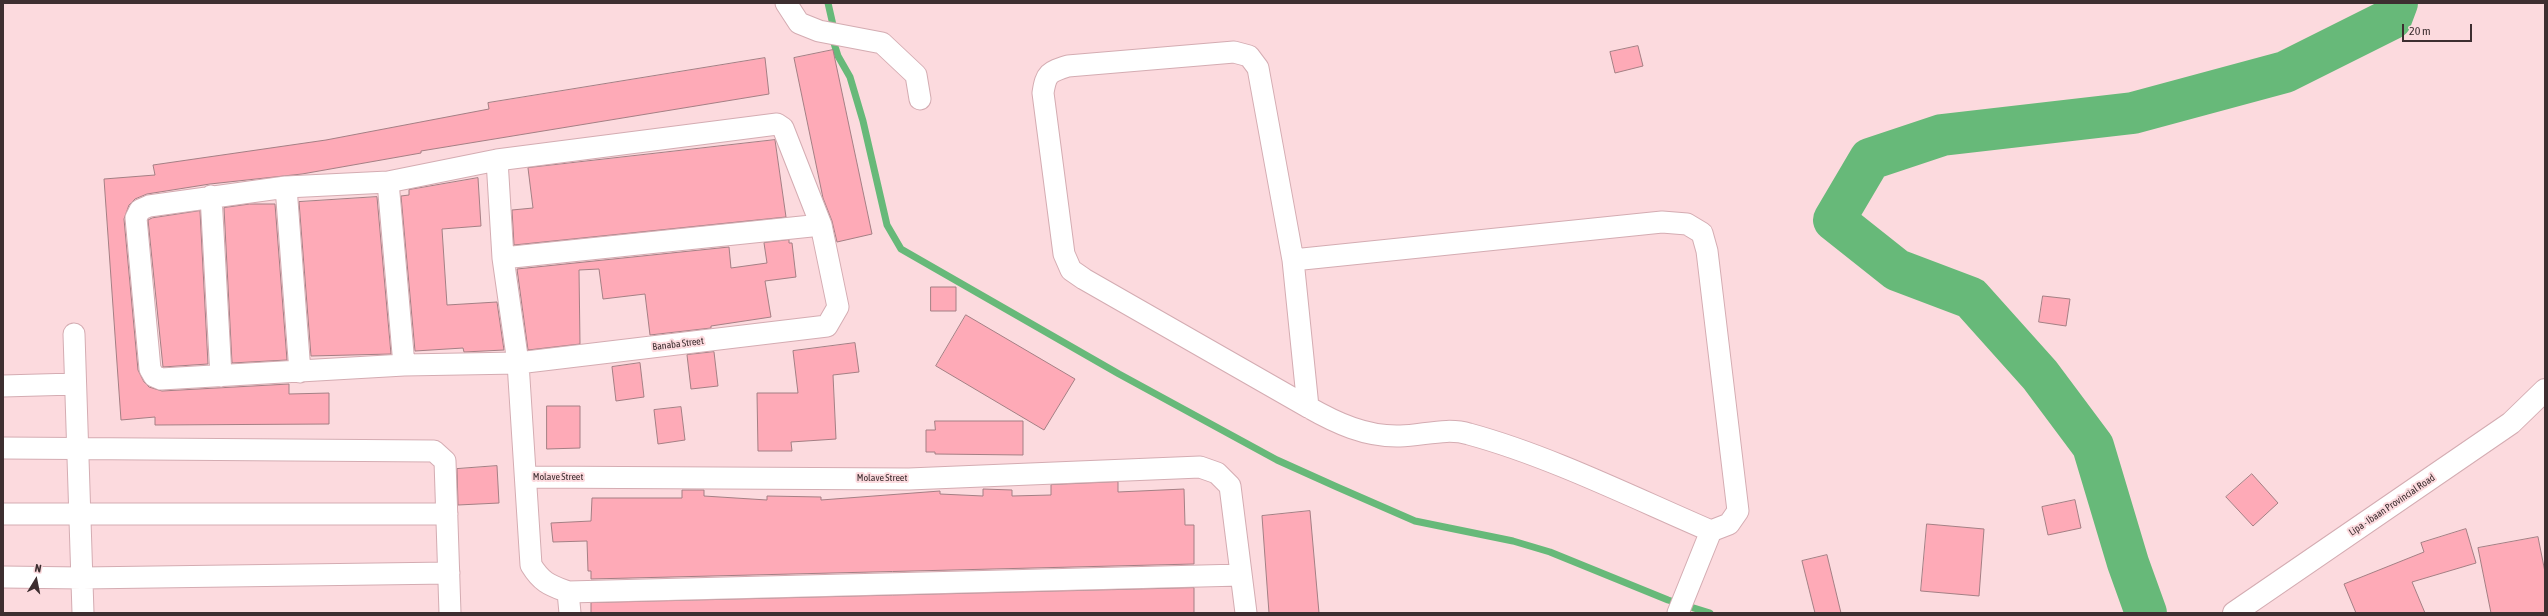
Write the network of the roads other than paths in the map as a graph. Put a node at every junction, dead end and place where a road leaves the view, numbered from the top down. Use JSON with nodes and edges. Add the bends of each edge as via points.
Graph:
{"nodes":[{"id":1,"x":786,"y":3,"type":"edge"},
{"id":2,"x":920,"y":99,"type":"dead end"},
{"id":3,"x":497,"y":160,"type":"junction"},
{"id":4,"x":388,"y":182,"type":"junction"},
{"id":5,"x":286,"y":187,"type":"junction"},
{"id":6,"x":211,"y":196,"type":"junction"},
{"id":7,"x":821,"y":225,"type":"junction"},
{"id":8,"x":503,"y":258,"type":"junction"},
{"id":9,"x":1293,"y":260,"type":"junction"},
{"id":10,"x":74,"y":334,"type":"dead end"},
{"id":11,"x":518,"y":363,"type":"junction"},
{"id":12,"x":404,"y":365,"type":"junction"},
{"id":13,"x":300,"y":372,"type":"junction"},
{"id":14,"x":221,"y":376,"type":"junction"},
{"id":15,"x":75,"y":384,"type":"junction"},
{"id":16,"x":3,"y":386,"type":"edge"},
{"id":17,"x":2545,"y":390,"type":"edge"},
{"id":18,"x":1308,"y":407,"type":"junction"},
{"id":19,"x":3,"y":448,"type":"edge"},
{"id":20,"x":79,"y":448,"type":"junction"},
{"id":21,"x":527,"y":477,"type":"junction"},
{"id":22,"x":3,"y":514,"type":"edge"},
{"id":23,"x":447,"y":514,"type":"junction"},
{"id":24,"x":81,"y":515,"type":"junction"},
{"id":25,"x":1711,"y":531,"type":"junction"},
{"id":26,"x":449,"y":573,"type":"junction"},
{"id":27,"x":1241,"y":575,"type":"junction"},
{"id":28,"x":3,"y":577,"type":"edge"},
{"id":29,"x":82,"y":578,"type":"junction"},
{"id":30,"x":568,"y":592,"type":"junction"},
{"id":31,"x":83,"y":613,"type":"edge"},
{"id":32,"x":450,"y":613,"type":"edge"},
{"id":33,"x":570,"y":613,"type":"edge"},
{"id":34,"x":1246,"y":613,"type":"edge"},
{"id":35,"x":1678,"y":613,"type":"edge"},
{"id":36,"x":2234,"y":613,"type":"edge"}],
"edges":[{"from":1,"to":2,"type":"street","via":[[799,23],[819,31],[882,43],[916,76]]},
{"from":3,"to":4,"type":"street","name":"Banaba Street"},
{"from":3,"to":7,"type":"street","name":"Banaba Street","via":[[777,124],[784,128]]},
{"from":3,"to":8,"type":"street"},
{"from":4,"to":5,"type":"street","name":"Banaba Street"},
{"from":4,"to":12,"type":"street"},
{"from":5,"to":6,"type":"street","name":"Banaba Street"},
{"from":5,"to":13,"type":"street"},
{"from":6,"to":14,"type":"street"},
{"from":6,"to":14,"type":"street","name":"Banaba Street","via":[[149,206],[140,210],[136,218],[150,369],[154,376],[161,379]]},
{"from":7,"to":8,"type":"street"},
{"from":7,"to":11,"type":"street","name":"Banaba Street","via":[[838,307],[827,326]]},
{"from":8,"to":11,"type":"street"},
{"from":9,"to":18,"type":"street"},
{"from":9,"to":18,"type":"street","via":[[1258,68],[1249,56],[1234,52],[1068,66],[1051,71],[1045,80],[1043,93],[1063,248],[1071,270]]},
{"from":9,"to":25,"type":"street","via":[[1662,222],[1687,224],[1702,233],[1707,251],[1738,511],[1729,524]]},
{"from":10,"to":15,"type":"street"},
{"from":11,"to":12,"type":"street","name":"Banaba Street"},
{"from":11,"to":21,"type":"street"},
{"from":12,"to":13,"type":"street","name":"Banaba Street"},
{"from":13,"to":14,"type":"street","name":"Banaba Street"},
{"from":15,"to":16,"type":"street"},
{"from":15,"to":20,"type":"street"},
{"from":17,"to":36,"type":"main road","name":"Lipa - Ibaan Provincial Road","via":[[2511,423]]},
{"from":18,"to":25,"type":"street","via":[[1338,424],[1370,433],[1399,436],[1441,432],[1467,433],[1510,446]]},
{"from":19,"to":20,"type":"street"},
{"from":20,"to":23,"type":"street","via":[[434,452],[445,461]]},
{"from":20,"to":24,"type":"street"},
{"from":21,"to":27,"type":"street","name":"Molave Street","via":[[909,479],[1200,467],[1217,473],[1230,486]]},
{"from":21,"to":30,"type":"street","via":[[531,565],[540,579]]},
{"from":22,"to":24,"type":"street"},
{"from":23,"to":24,"type":"street"},
{"from":23,"to":26,"type":"street"},
{"from":24,"to":29,"type":"street"},
{"from":25,"to":35,"type":"street"},
{"from":26,"to":29,"type":"street"},
{"from":26,"to":32,"type":"street"},
{"from":27,"to":30,"type":"street"},
{"from":27,"to":34,"type":"street"},
{"from":28,"to":29,"type":"street"},
{"from":29,"to":31,"type":"street"},
{"from":30,"to":33,"type":"street"}]}
